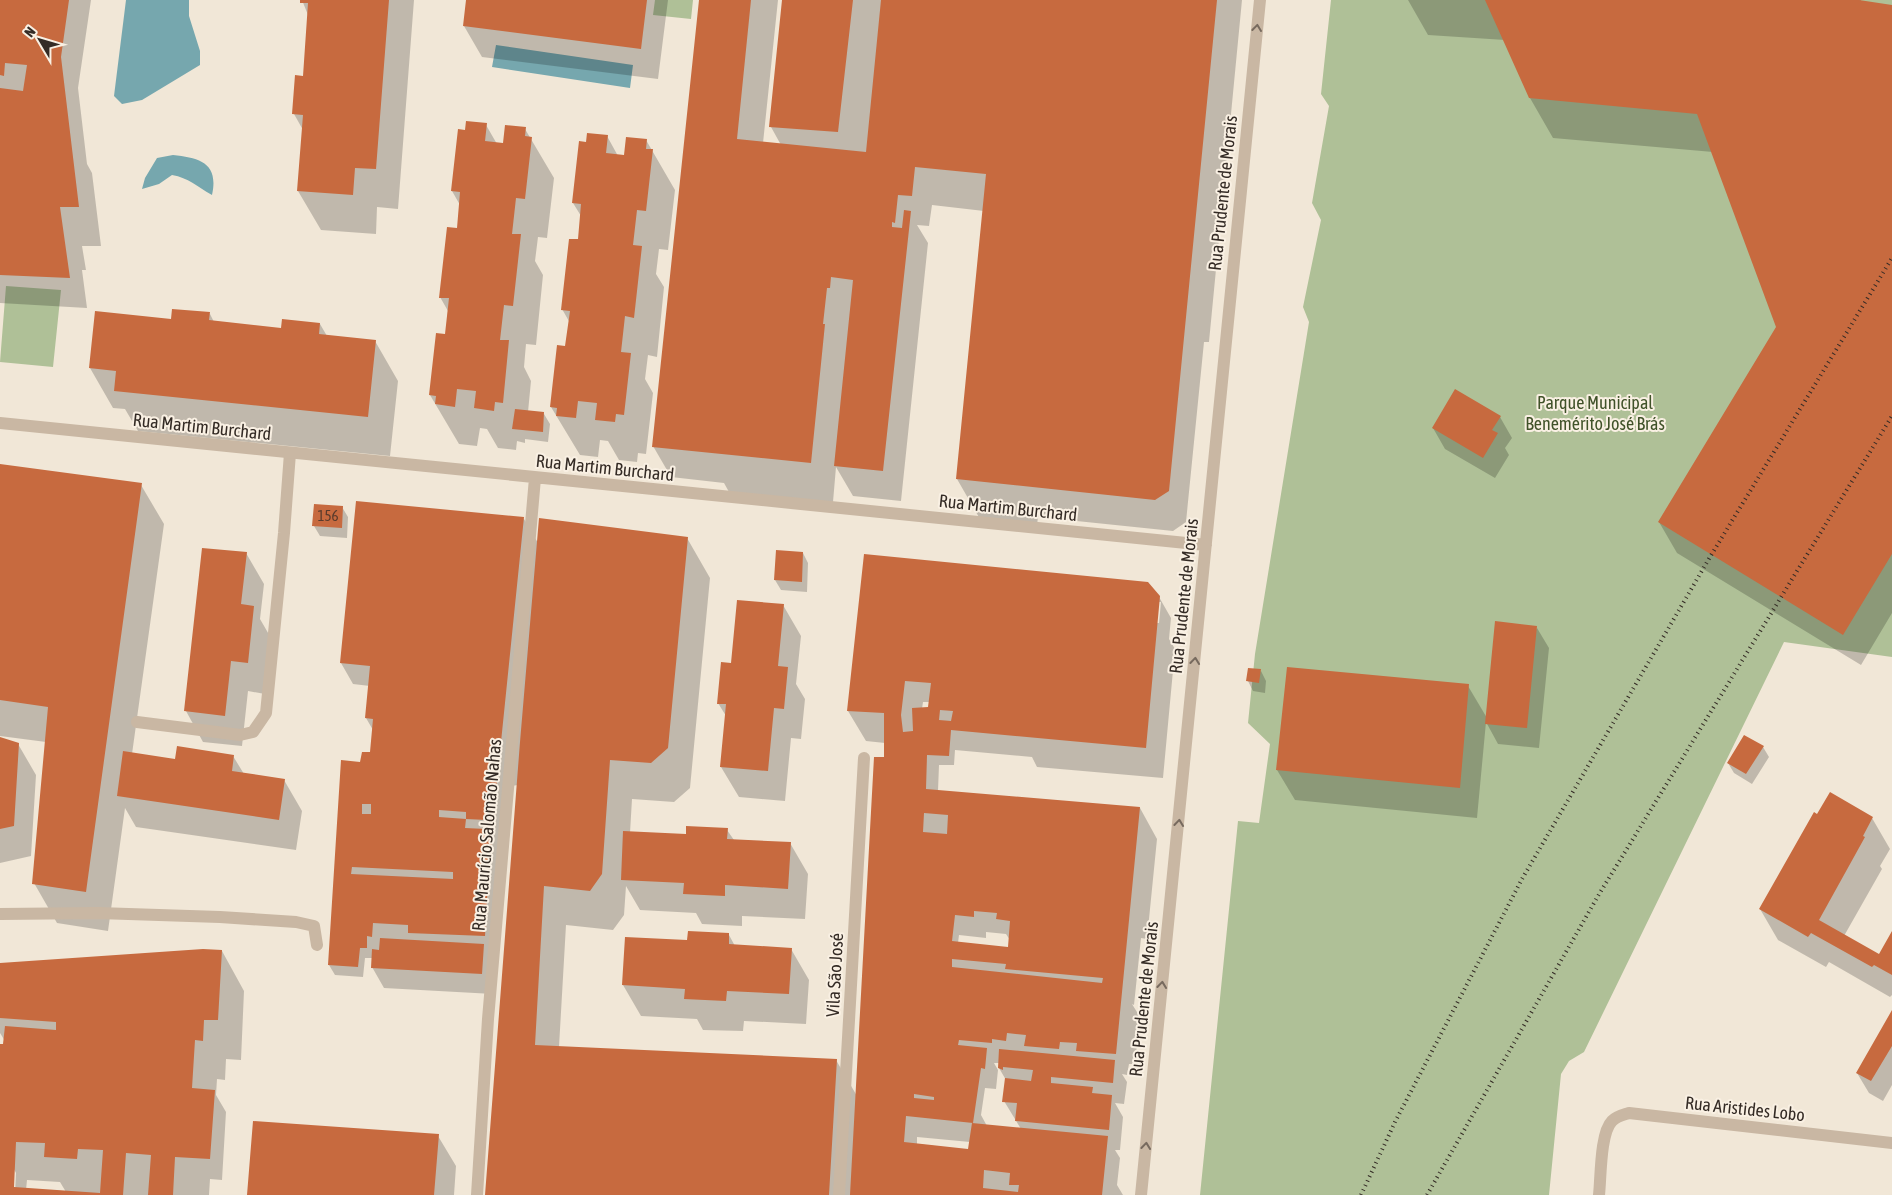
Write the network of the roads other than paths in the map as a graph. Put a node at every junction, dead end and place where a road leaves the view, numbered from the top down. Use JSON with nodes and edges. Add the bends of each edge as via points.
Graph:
{"nodes":[{"id":1,"x":1260,"y":1,"type":"edge"},
{"id":2,"x":0,"y":423,"type":"edge"},
{"id":3,"x":290,"y":453,"type":"junction"},
{"id":4,"x":536,"y":478,"type":"junction"},
{"id":5,"x":1206,"y":545,"type":"junction"},
{"id":6,"x":137,"y":722,"type":"dead end"},
{"id":7,"x":864,"y":758,"type":"dead end"},
{"id":8,"x":0,"y":914,"type":"edge"},
{"id":9,"x":317,"y":945,"type":"dead end"},
{"id":10,"x":1892,"y":1143,"type":"edge"},
{"id":11,"x":477,"y":1195,"type":"edge"},
{"id":12,"x":839,"y":1195,"type":"edge"},
{"id":13,"x":1142,"y":1195,"type":"edge"},
{"id":14,"x":1599,"y":1195,"type":"edge"}],
"edges":[{"from":5,"to":1,"type":"street","name":"Rua Prudente de Morais","one_way":true},
{"from":2,"to":3,"type":"street","name":"Rua Martim Burchard"},
{"from":3,"to":4,"type":"street","name":"Rua Martim Burchard"},
{"from":3,"to":6,"type":"street","via":[[266,714],[253,732],[240,735]]},
{"from":4,"to":5,"type":"street","name":"Rua Martim Burchard"},
{"from":4,"to":11,"type":"street","name":"Rua Maurício Salomão Nahas","via":[[488,1019]]},
{"from":13,"to":5,"type":"street","name":"Rua Prudente de Morais","one_way":true},
{"from":7,"to":12,"type":"street","name":"Vila São José"},
{"from":8,"to":9,"type":"street","via":[[107,913],[296,922],[314,926]]},
{"from":10,"to":14,"type":"street","name":"Rua Aristides Lobo","via":[[1629,1114],[1610,1122],[1605,1135]]}]}
